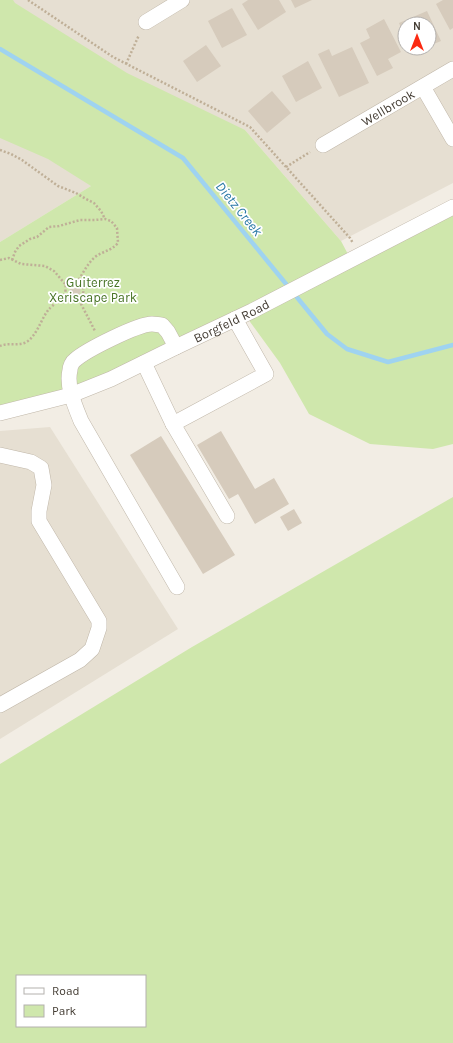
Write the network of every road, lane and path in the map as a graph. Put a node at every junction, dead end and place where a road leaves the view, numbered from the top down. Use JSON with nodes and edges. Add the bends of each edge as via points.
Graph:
{"nodes":[{"id":1,"x":28,"y":0,"type":"edge"},
{"id":2,"x":182,"y":0,"type":"edge"},
{"id":3,"x":146,"y":22,"type":"joint"},
{"id":4,"x":126,"y":64,"type":"junction"},
{"id":5,"x":453,"y":70,"type":"edge"},
{"id":6,"x":424,"y":87,"type":"junction"},
{"id":7,"x":453,"y":139,"type":"edge"},
{"id":8,"x":323,"y":144,"type":"joint"},
{"id":9,"x":0,"y":150,"type":"edge"},
{"id":10,"x":286,"y":167,"type":"junction"},
{"id":11,"x":453,"y":207,"type":"edge"},
{"id":12,"x":105,"y":219,"type":"junction"},
{"id":13,"x":350,"y":238,"type":"dead end"},
{"id":14,"x":0,"y":260,"type":"edge"},
{"id":15,"x":12,"y":260,"type":"junction"},
{"id":16,"x":78,"y":281,"type":"junction"},
{"id":17,"x":66,"y":285,"type":"junction"},
{"id":18,"x":65,"y":294,"type":"junction"},
{"id":19,"x":79,"y":300,"type":"junction"},
{"id":20,"x":235,"y":320,"type":"junction"},
{"id":21,"x":102,"y":344,"type":"junction"},
{"id":22,"x":0,"y":346,"type":"edge"},
{"id":23,"x":176,"y":347,"type":"junction"},
{"id":24,"x":144,"y":363,"type":"junction"},
{"id":25,"x":71,"y":395,"type":"junction"},
{"id":26,"x":0,"y":412,"type":"edge"},
{"id":27,"x":173,"y":424,"type":"junction"},
{"id":28,"x":0,"y":455,"type":"edge"},
{"id":29,"x":226,"y":516,"type":"dead end"},
{"id":30,"x":177,"y":587,"type":"dead end"},
{"id":31,"x":0,"y":705,"type":"edge"}],
"edges":[{"from":1,"to":4,"type":"path"},
{"from":2,"to":3,"type":"street"},
{"from":3,"to":4,"type":"path"},
{"from":4,"to":10,"type":"path","via":[[250,126]]},
{"from":5,"to":6,"type":"street","name":"Wellbrook"},
{"from":6,"to":7,"type":"street"},
{"from":6,"to":8,"type":"street","name":"Wellbrook"},
{"from":8,"to":10,"type":"path"},
{"from":9,"to":12,"type":"path","via":[[22,160],[58,186],[94,203]]},
{"from":10,"to":13,"type":"path"},
{"from":11,"to":20,"type":"street","name":"Borgfeld Road"},
{"from":12,"to":15,"type":"path","via":[[80,220],[49,227],[37,237],[19,246]]},
{"from":12,"to":16,"type":"path","via":[[111,221],[116,228],[118,243],[114,248],[96,256]]},
{"from":14,"to":15,"type":"path"},
{"from":15,"to":17,"type":"path","via":[[21,264],[45,266],[54,271]]},
{"from":16,"to":17,"type":"path"},
{"from":16,"to":19,"type":"path","via":[[84,290]]},
{"from":17,"to":18,"type":"path"},
{"from":18,"to":19,"type":"path","via":[[71,299]]},
{"from":18,"to":22,"type":"path","via":[[48,310],[27,342]]},
{"from":19,"to":21,"type":"path"},
{"from":20,"to":23,"type":"street","name":"Borgfeld Road"},
{"from":20,"to":27,"type":"street","via":[[266,374]]},
{"from":21,"to":23,"type":"street","via":[[131,330],[152,324],[162,325]]},
{"from":21,"to":25,"type":"street","via":[[73,361],[69,377]]},
{"from":23,"to":24,"type":"street","name":"Borgfeld Road"},
{"from":24,"to":25,"type":"street","name":"Borgfeld Road"},
{"from":24,"to":27,"type":"street"},
{"from":25,"to":26,"type":"street","name":"Borgfeld Road"},
{"from":25,"to":30,"type":"street","via":[[81,421]]},
{"from":27,"to":29,"type":"street"},
{"from":28,"to":31,"type":"street","via":[[31,462],[41,468],[44,485],[39,521],[98,621],[99,628],[92,649],[80,660]]}]}
